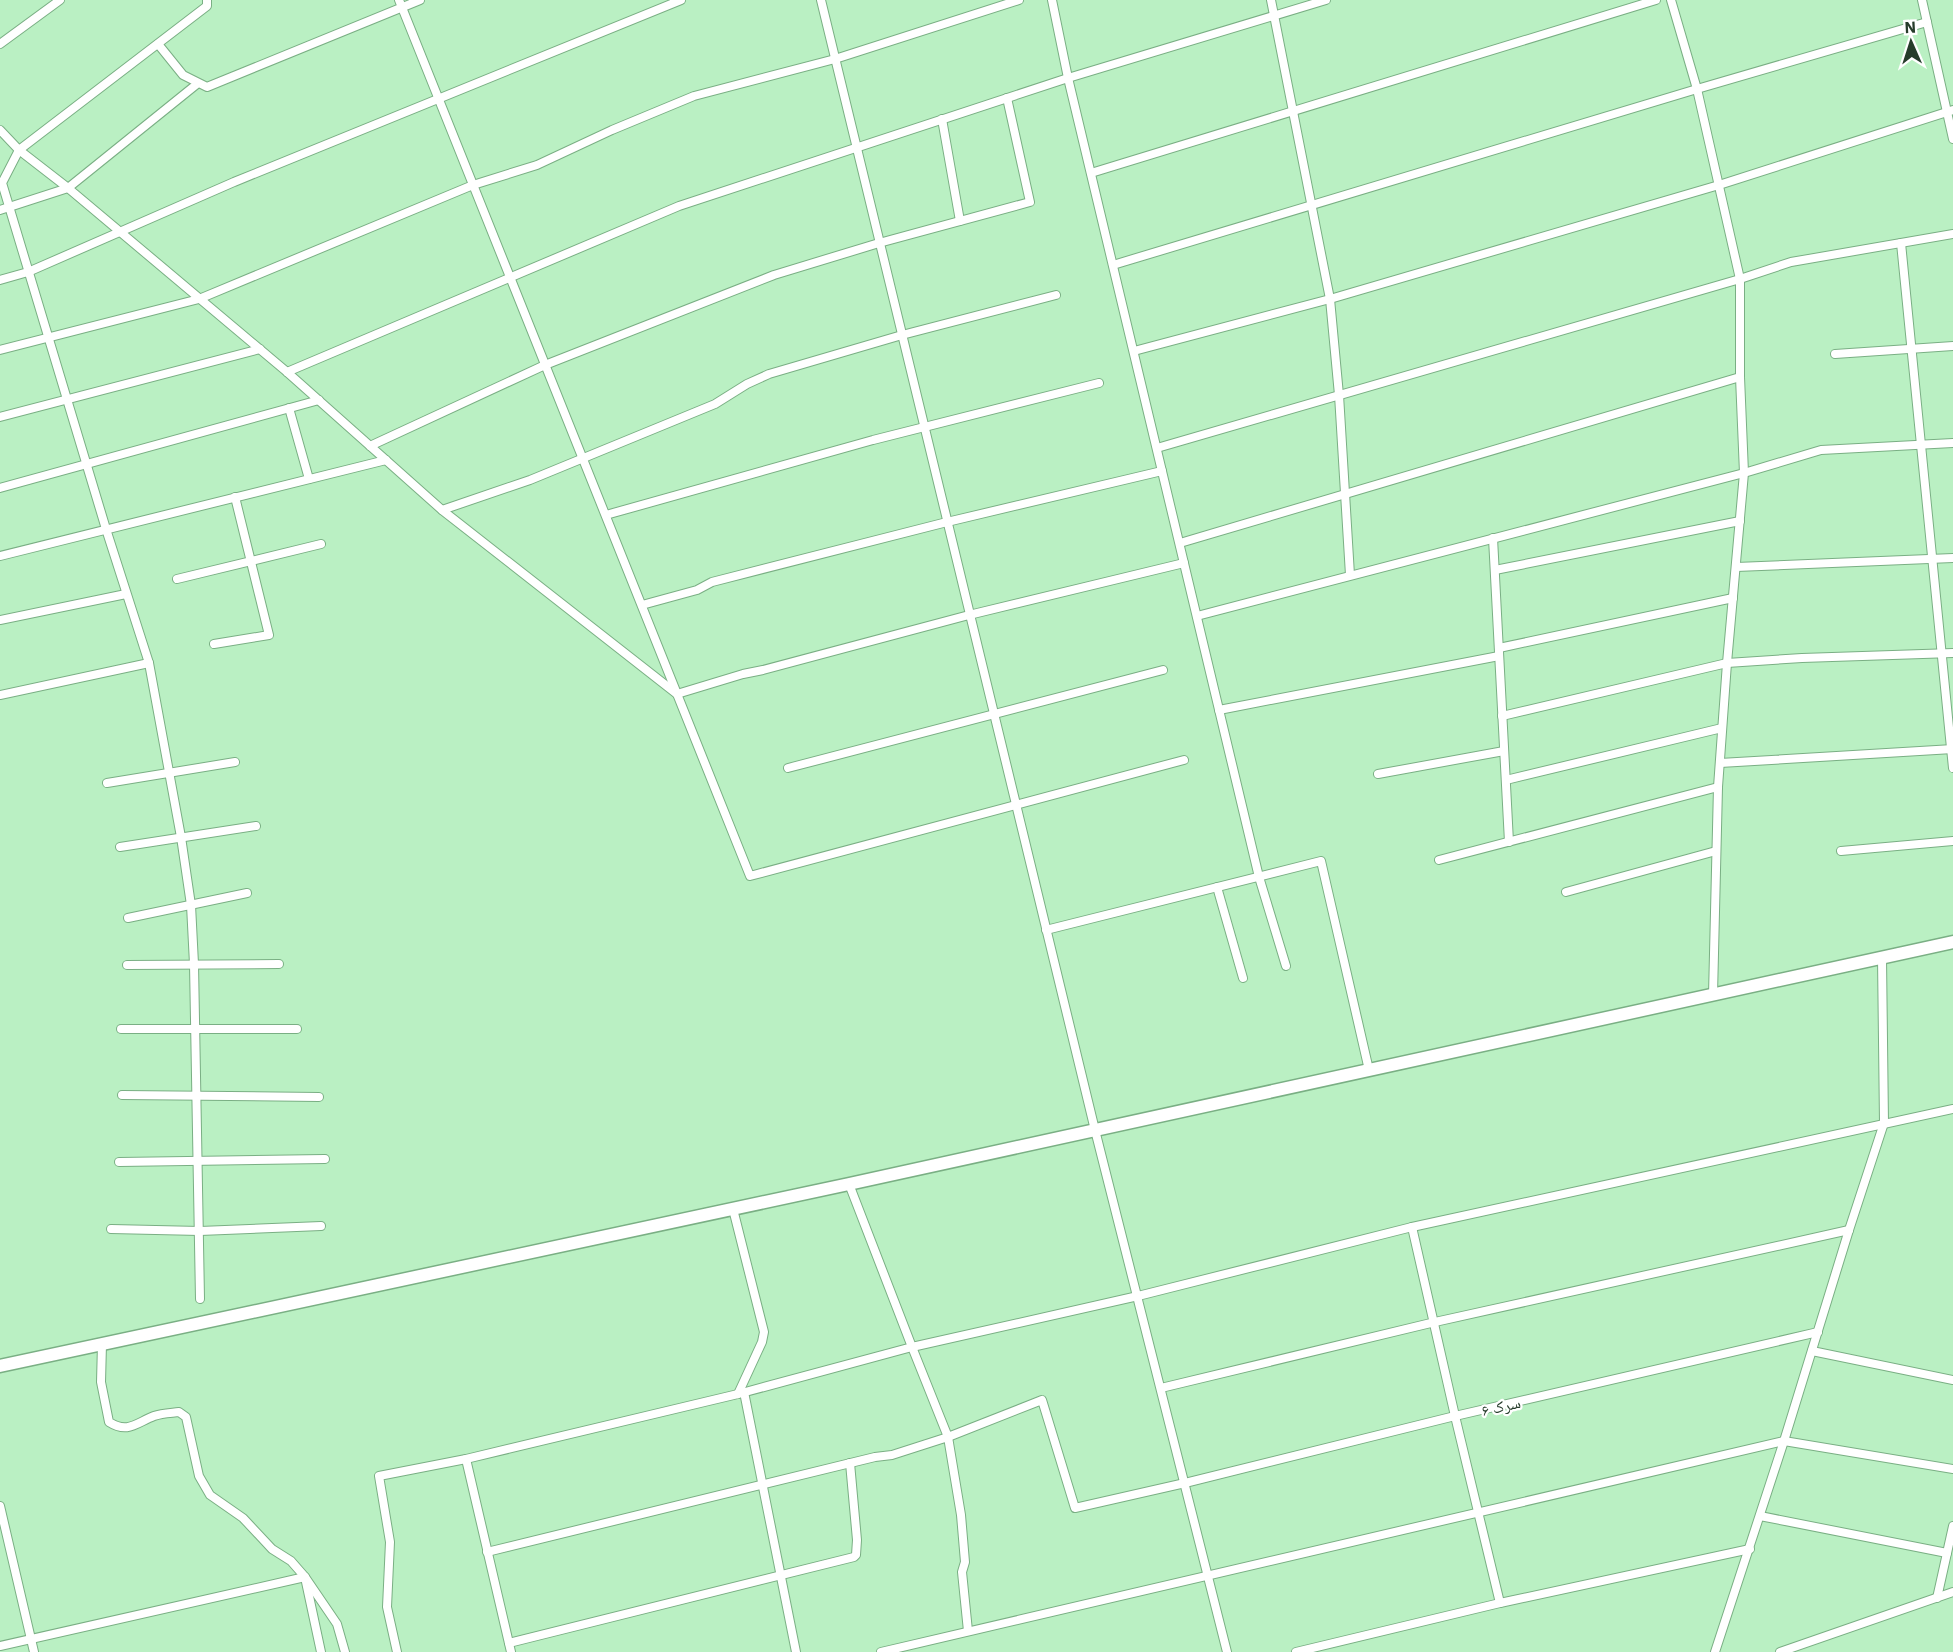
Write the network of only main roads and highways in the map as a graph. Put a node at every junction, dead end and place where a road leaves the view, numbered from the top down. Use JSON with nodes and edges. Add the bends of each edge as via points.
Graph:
{"nodes":[{"id":1,"x":1953,"y":942,"type":"edge"},
{"id":2,"x":0,"y":1366,"type":"edge"}],
"edges":[{"from":1,"to":2,"type":"main road"}]}
